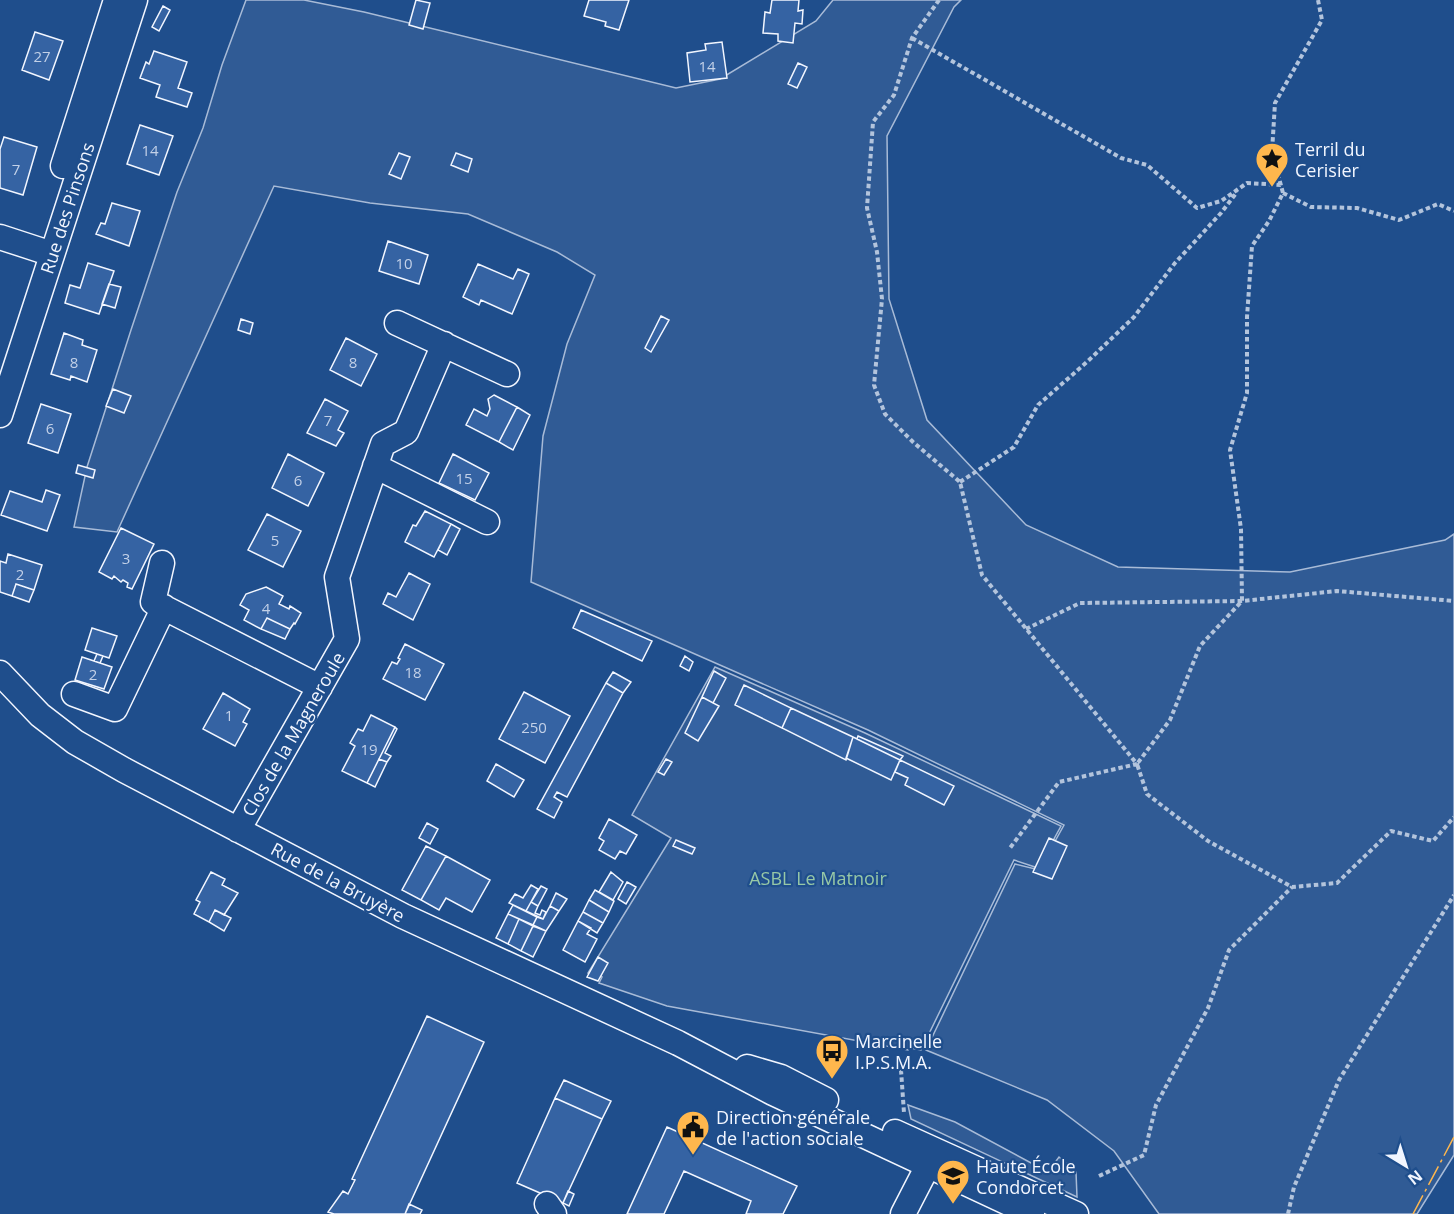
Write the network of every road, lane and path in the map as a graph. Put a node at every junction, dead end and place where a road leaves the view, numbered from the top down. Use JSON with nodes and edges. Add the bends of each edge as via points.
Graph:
{"nodes":[{"id":1,"x":116,"y":0,"type":"edge"},
{"id":2,"x":135,"y":0,"type":"edge"},
{"id":3,"x":939,"y":0,"type":"edge"},
{"id":4,"x":1318,"y":0,"type":"edge"},
{"id":5,"x":912,"y":38,"type":"junction"},
{"id":6,"x":1281,"y":185,"type":"junction"},
{"id":7,"x":1239,"y":189,"type":"junction"},
{"id":8,"x":1284,"y":194,"type":"junction"},
{"id":9,"x":1454,"y":211,"type":"edge"},
{"id":10,"x":0,"y":237,"type":"edge"},
{"id":11,"x":44,"y":252,"type":"junction"},
{"id":12,"x":397,"y":322,"type":"dead end"},
{"id":13,"x":444,"y":344,"type":"junction"},
{"id":14,"x":0,"y":365,"type":"edge"},
{"id":15,"x":507,"y":374,"type":"dead end"},
{"id":16,"x":0,"y":415,"type":"edge"},
{"id":17,"x":375,"y":466,"type":"junction"},
{"id":18,"x":960,"y":482,"type":"junction"},
{"id":19,"x":487,"y":522,"type":"dead end"},
{"id":20,"x":162,"y":563,"type":"dead end"},
{"id":21,"x":1242,"y":601,"type":"junction"},
{"id":22,"x":1454,"y":601,"type":"edge"},
{"id":23,"x":164,"y":607,"type":"junction"},
{"id":24,"x":1026,"y":629,"type":"junction"},
{"id":25,"x":0,"y":673,"type":"edge"},
{"id":26,"x":320,"y":687,"type":"junction"},
{"id":27,"x":74,"y":694,"type":"dead end"},
{"id":28,"x":1137,"y":765,"type":"junction"},
{"id":29,"x":1454,"y":817,"type":"edge"},
{"id":30,"x":238,"y":830,"type":"junction"},
{"id":31,"x":1010,"y":848,"type":"dead end"},
{"id":32,"x":1292,"y":887,"type":"junction"},
{"id":33,"x":1454,"y":895,"type":"edge"},
{"id":34,"x":699,"y":1054,"type":"junction"},
{"id":35,"x":901,"y":1070,"type":"dead end"},
{"id":36,"x":895,"y":1132,"type":"junction"},
{"id":37,"x":933,"y":1158,"type":"junction"},
{"id":38,"x":1099,"y":1176,"type":"dead end"},
{"id":39,"x":1033,"y":1209,"type":"edge"},
{"id":40,"x":1075,"y":1213,"type":"edge"},
{"id":41,"x":903,"y":1214,"type":"edge"},
{"id":42,"x":1288,"y":1214,"type":"edge"}],
"edges":[{"from":1,"to":11,"type":"street","name":"Rue des Pinsons"},
{"from":2,"to":11,"type":"street","name":"Rue des Pinsons"},
{"from":3,"to":5,"type":"path"},
{"from":4,"to":6,"type":"path","via":[[1322,20],[1275,103],[1272,152]]},
{"from":5,"to":7,"type":"path","via":[[1121,158],[1147,165],[1197,208],[1221,201]]},
{"from":5,"to":18,"type":"path","via":[[894,95],[873,122],[867,208],[882,299],[874,385],[885,414]]},
{"from":6,"to":7,"type":"path","via":[[1247,183]]},
{"from":6,"to":8,"type":"path"},
{"from":7,"to":18,"type":"path","via":[[1134,317],[1038,405],[1014,447]]},
{"from":8,"to":9,"type":"path","via":[[1311,207],[1357,208],[1399,220],[1438,204]]},
{"from":8,"to":21,"type":"path","via":[[1252,246],[1247,393],[1230,450],[1241,530]]},
{"from":10,"to":11,"type":"street"},
{"from":11,"to":14,"type":"street","name":"Rue des Pinsons"},
{"from":11,"to":16,"type":"street","name":"Rue des Pinsons"},
{"from":12,"to":13,"type":"street"},
{"from":13,"to":15,"type":"street"},
{"from":13,"to":17,"type":"street","name":"Clos de la Magneroule","via":[[406,432],[383,444]]},
{"from":17,"to":19,"type":"street"},
{"from":17,"to":26,"type":"street","name":"Clos de la Magneroule","via":[[337,577],[347,639]]},
{"from":18,"to":24,"type":"path","via":[[982,575]]},
{"from":20,"to":23,"type":"street","via":[[153,602]]},
{"from":21,"to":22,"type":"path","via":[[1336,591]]},
{"from":21,"to":24,"type":"path","via":[[1080,603]]},
{"from":21,"to":28,"type":"path","via":[[1200,646],[1170,720]]},
{"from":23,"to":26,"type":"street"},
{"from":23,"to":27,"type":"street","via":[[115,709]]},
{"from":24,"to":28,"type":"path"},
{"from":25,"to":30,"type":"street","name":"Rue de la Bruyère","via":[[40,715],[75,742]]},
{"from":26,"to":30,"type":"street","name":"Clos de la Magneroule"},
{"from":28,"to":31,"type":"path","via":[[1059,782]]},
{"from":28,"to":32,"type":"path","via":[[1147,794],[1208,841]]},
{"from":29,"to":32,"type":"path","via":[[1433,841],[1391,831],[1337,883]]},
{"from":30,"to":34,"type":"street","name":"Rue de la Bruyère","via":[[403,916]]},
{"from":32,"to":38,"type":"path","via":[[1229,950],[1208,1008],[1156,1105],[1144,1155]]},
{"from":33,"to":42,"type":"path","via":[[1339,1080],[1294,1187]]},
{"from":34,"to":36,"type":"street","name":"Rue de la Bruyère","via":[[781,1077]]},
{"from":34,"to":37,"type":"street","name":"Rue de la Bruyère","via":[[773,1093]]},
{"from":35,"to":36,"type":"path","via":[[905,1112]]},
{"from":36,"to":37,"type":"street","name":"Rue de la Bruyère"},
{"from":37,"to":39,"type":"street","name":"Rue de la Bruyère"},
{"from":37,"to":41,"type":"street"},
{"from":39,"to":40,"type":"street","name":"Rue de la Bruyère"}]}
